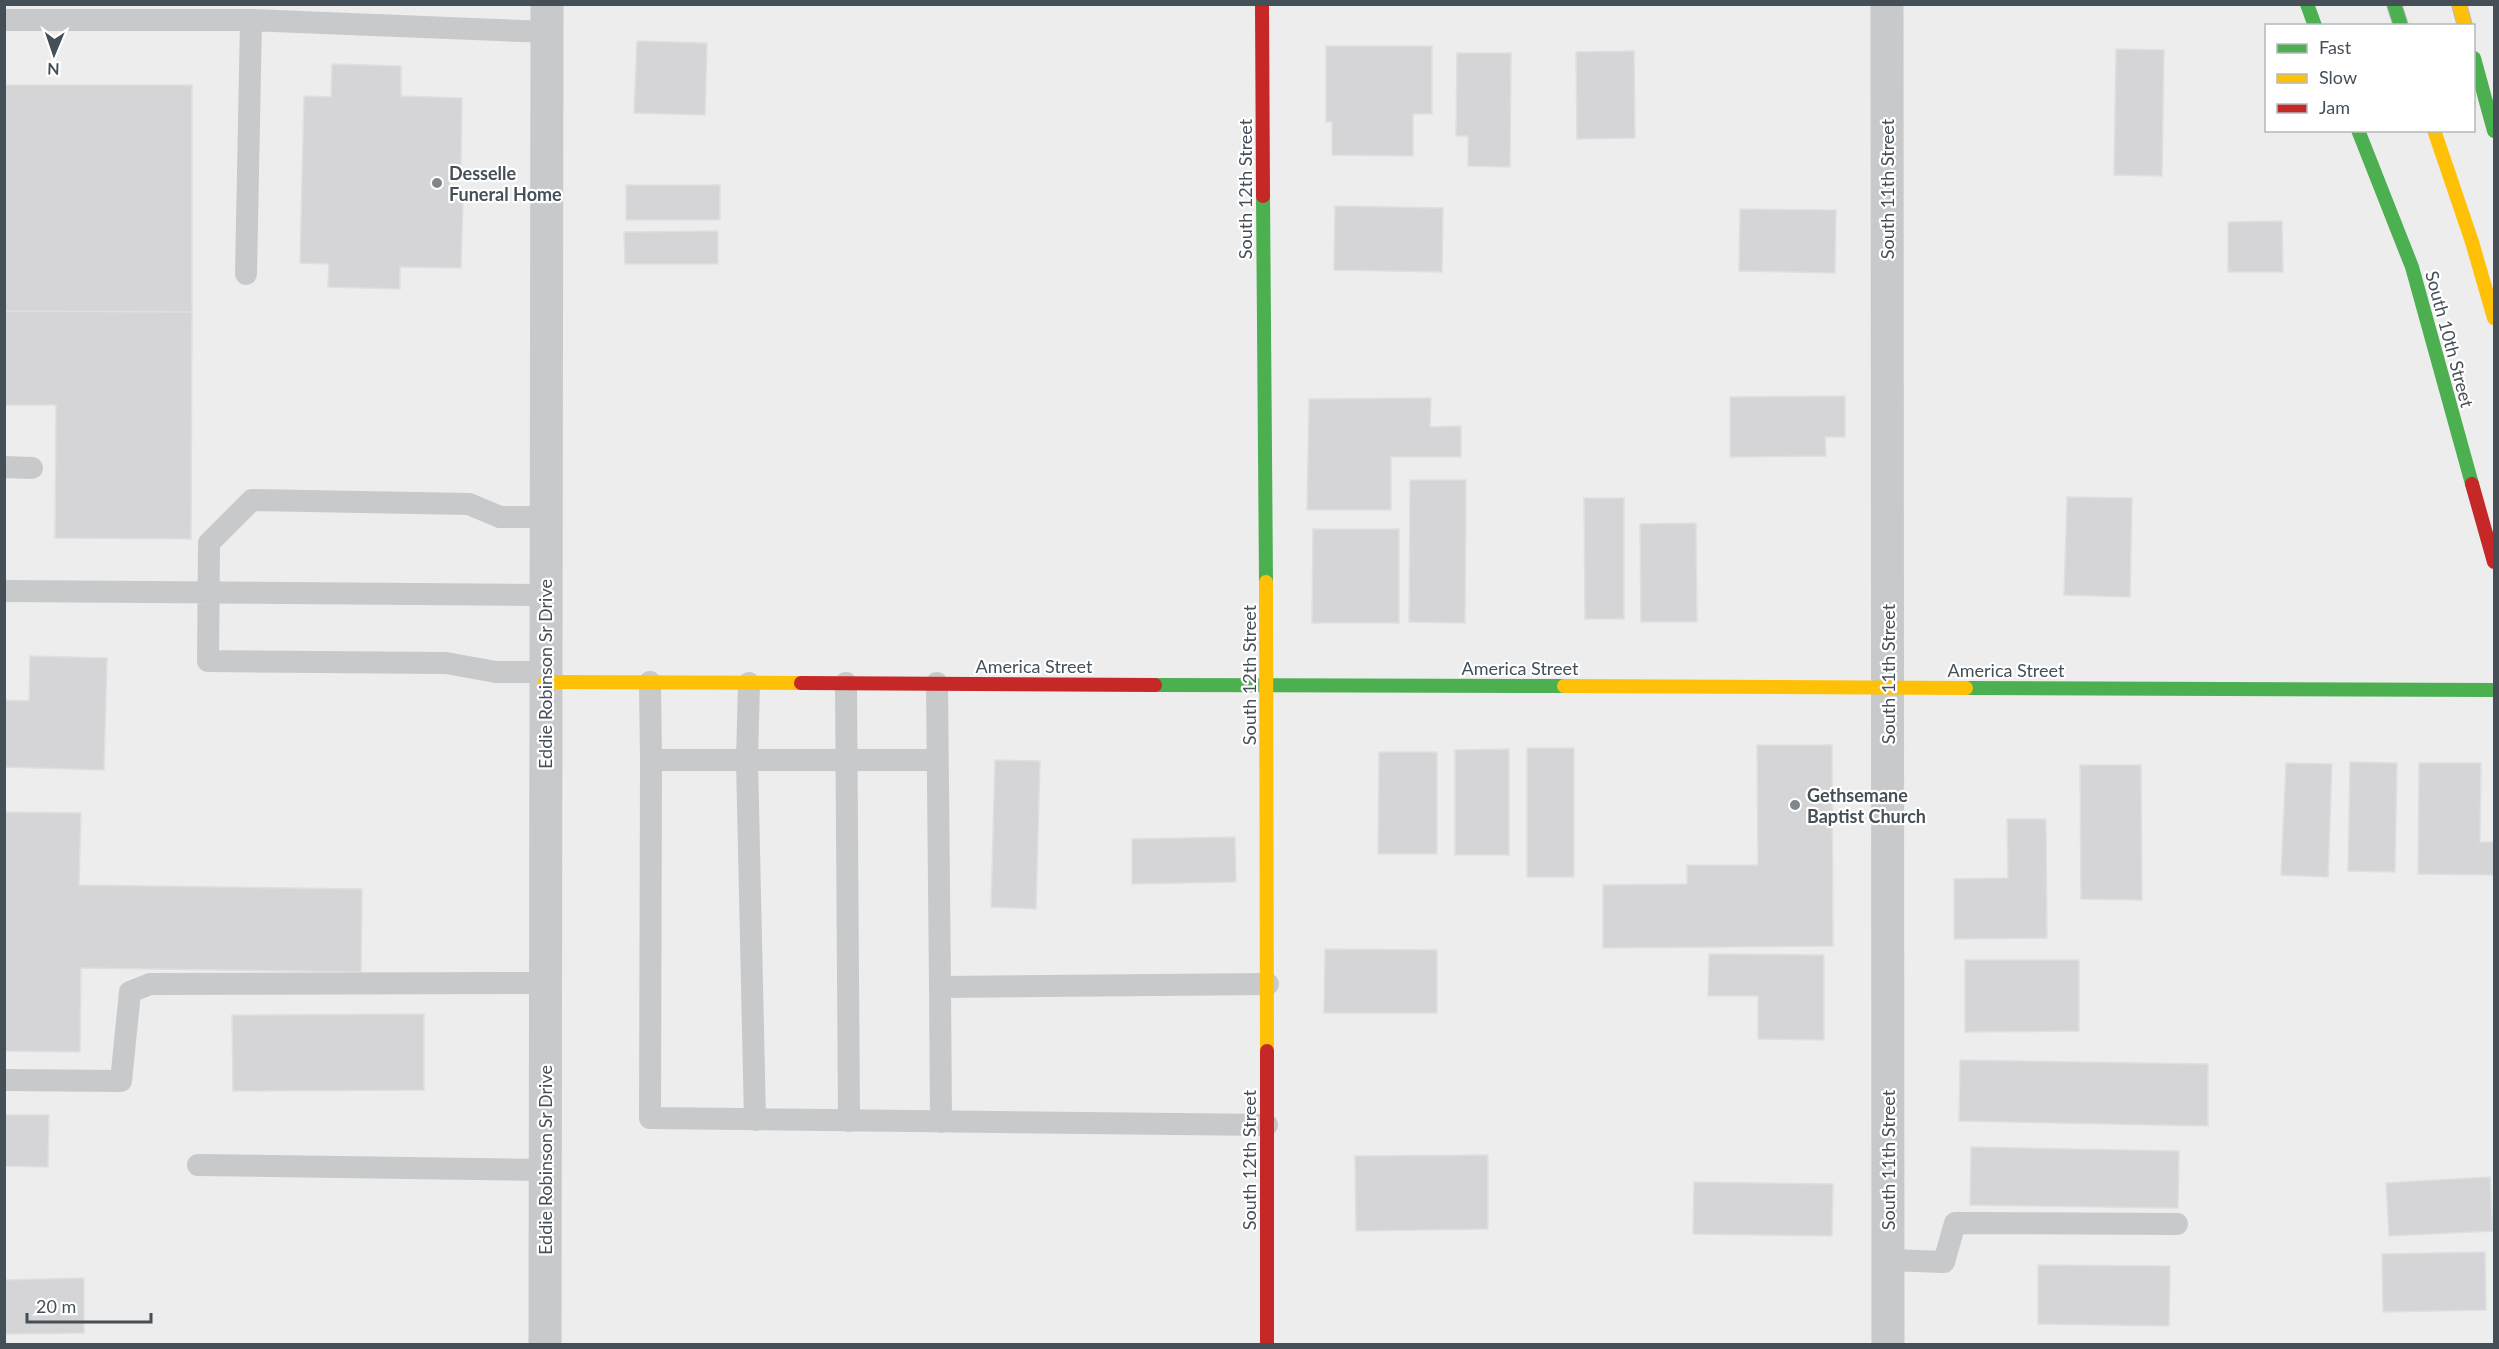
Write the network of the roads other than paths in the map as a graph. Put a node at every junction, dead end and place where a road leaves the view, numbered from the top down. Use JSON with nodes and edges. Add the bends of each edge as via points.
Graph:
{"nodes":[{"id":1,"x":1262,"y":4,"type":"edge"},
{"id":2,"x":1887,"y":4,"type":"edge"},
{"id":3,"x":2307,"y":4,"type":"edge"},
{"id":4,"x":2394,"y":4,"type":"edge"},
{"id":5,"x":2459,"y":4,"type":"edge"},
{"id":6,"x":547,"y":18,"type":"edge"},
{"id":7,"x":4,"y":20,"type":"edge"},
{"id":8,"x":251,"y":20,"type":"junction"},
{"id":9,"x":2314,"y":24,"type":"edge"},
{"id":10,"x":2400,"y":24,"type":"edge"},
{"id":11,"x":2464,"y":24,"type":"edge"},
{"id":12,"x":2475,"y":62,"type":"edge"},
{"id":13,"x":2482,"y":91,"type":"junction"},
{"id":14,"x":2494,"y":117,"type":"edge"},
{"id":15,"x":2494,"y":131,"type":"edge"},
{"id":16,"x":2359,"y":132,"type":"edge"},
{"id":17,"x":2435,"y":132,"type":"edge"},
{"id":18,"x":246,"y":274,"type":"dead end"},
{"id":19,"x":2494,"y":318,"type":"edge"},
{"id":20,"x":4,"y":467,"type":"edge"},
{"id":21,"x":32,"y":468,"type":"dead end"},
{"id":22,"x":546,"y":518,"type":"junction"},
{"id":23,"x":2494,"y":562,"type":"edge"},
{"id":24,"x":4,"y":591,"type":"edge"},
{"id":25,"x":207,"y":591,"type":"junction"},
{"id":26,"x":545,"y":595,"type":"junction"},
{"id":27,"x":545,"y":677,"type":"junction"},
{"id":28,"x":650,"y":682,"type":"junction"},
{"id":29,"x":749,"y":683,"type":"junction"},
{"id":30,"x":846,"y":683,"type":"junction"},
{"id":31,"x":937,"y":683,"type":"junction"},
{"id":32,"x":1267,"y":684,"type":"junction"},
{"id":33,"x":1888,"y":688,"type":"junction"},
{"id":34,"x":2494,"y":690,"type":"edge"},
{"id":35,"x":651,"y":760,"type":"junction"},
{"id":36,"x":747,"y":760,"type":"junction"},
{"id":37,"x":847,"y":760,"type":"junction"},
{"id":38,"x":937,"y":760,"type":"junction"},
{"id":39,"x":545,"y":983,"type":"junction"},
{"id":40,"x":1268,"y":984,"type":"junction"},
{"id":41,"x":939,"y":987,"type":"junction"},
{"id":42,"x":4,"y":1080,"type":"edge"},
{"id":43,"x":755,"y":1120,"type":"junction"},
{"id":44,"x":849,"y":1120,"type":"junction"},
{"id":45,"x":941,"y":1122,"type":"junction"},
{"id":46,"x":1267,"y":1125,"type":"junction"},
{"id":47,"x":198,"y":1165,"type":"dead end"},
{"id":48,"x":545,"y":1170,"type":"junction"},
{"id":49,"x":2176,"y":1224,"type":"dead end"},
{"id":50,"x":1888,"y":1260,"type":"junction"},
{"id":51,"x":545,"y":1344,"type":"edge"},
{"id":52,"x":1267,"y":1344,"type":"edge"},
{"id":53,"x":1888,"y":1344,"type":"edge"}],
"edges":[{"from":1,"to":32,"type":"main road","name":"South 12th Street"},
{"from":2,"to":33,"type":"street","name":"South 11th Street"},
{"from":3,"to":9,"type":"main road"},
{"from":4,"to":10,"type":"main road","bridge":true},
{"from":5,"to":11,"type":"main road","bridge":true},
{"from":6,"to":8,"type":"lane"},
{"from":6,"to":22,"type":"street","name":"Eddie Robinson Sr Drive"},
{"from":7,"to":8,"type":"lane"},
{"from":8,"to":18,"type":"lane"},
{"from":12,"to":13,"type":"main road"},
{"from":13,"to":14,"type":"main road"},
{"from":13,"to":15,"type":"main road"},
{"from":16,"to":23,"type":"main road","name":"South 10th Street","via":[[2412,267]]},
{"from":17,"to":19,"type":"main road"},
{"from":20,"to":21,"type":"lane"},
{"from":22,"to":25,"type":"lane","via":[[500,517],[469,504],[252,500],[209,543]]},
{"from":22,"to":26,"type":"street","name":"Eddie Robinson Sr Drive"},
{"from":24,"to":25,"type":"lane"},
{"from":25,"to":26,"type":"lane"},
{"from":25,"to":27,"type":"lane","via":[[208,660],[447,663]]},
{"from":26,"to":27,"type":"street","name":"Eddie Robinson Sr Drive"},
{"from":27,"to":28,"type":"main road","name":"America Street"},
{"from":27,"to":39,"type":"street","name":"Eddie Robinson Sr Drive"},
{"from":28,"to":29,"type":"main road","name":"America Street"},
{"from":28,"to":35,"type":"lane"},
{"from":29,"to":30,"type":"main road","name":"America Street"},
{"from":29,"to":36,"type":"lane"},
{"from":30,"to":31,"type":"main road","name":"America Street"},
{"from":30,"to":37,"type":"lane"},
{"from":31,"to":32,"type":"main road","name":"America Street"},
{"from":31,"to":38,"type":"lane"},
{"from":32,"to":33,"type":"main road","name":"America Street"},
{"from":32,"to":40,"type":"main road","name":"South 12th Street"},
{"from":33,"to":34,"type":"main road","name":"America Street"},
{"from":33,"to":50,"type":"street","name":"South 11th Street"},
{"from":35,"to":36,"type":"lane"},
{"from":35,"to":43,"type":"lane","via":[[650,1118]]},
{"from":36,"to":37,"type":"lane"},
{"from":36,"to":43,"type":"lane"},
{"from":37,"to":38,"type":"lane"},
{"from":37,"to":44,"type":"lane"},
{"from":38,"to":41,"type":"lane"},
{"from":39,"to":42,"type":"lane","via":[[150,984],[130,992],[121,1081]]},
{"from":39,"to":48,"type":"street","name":"Eddie Robinson Sr Drive"},
{"from":40,"to":41,"type":"lane"},
{"from":40,"to":46,"type":"main road","name":"South 12th Street"},
{"from":41,"to":45,"type":"lane"},
{"from":43,"to":44,"type":"lane"},
{"from":44,"to":45,"type":"lane"},
{"from":45,"to":46,"type":"lane"},
{"from":46,"to":52,"type":"main road","name":"South 12th Street"},
{"from":47,"to":48,"type":"lane"},
{"from":48,"to":51,"type":"street","name":"Eddie Robinson Sr Drive"},
{"from":49,"to":50,"type":"lane","via":[[1955,1223],[1944,1262]]},
{"from":50,"to":53,"type":"street","name":"South 11th Street"}]}
